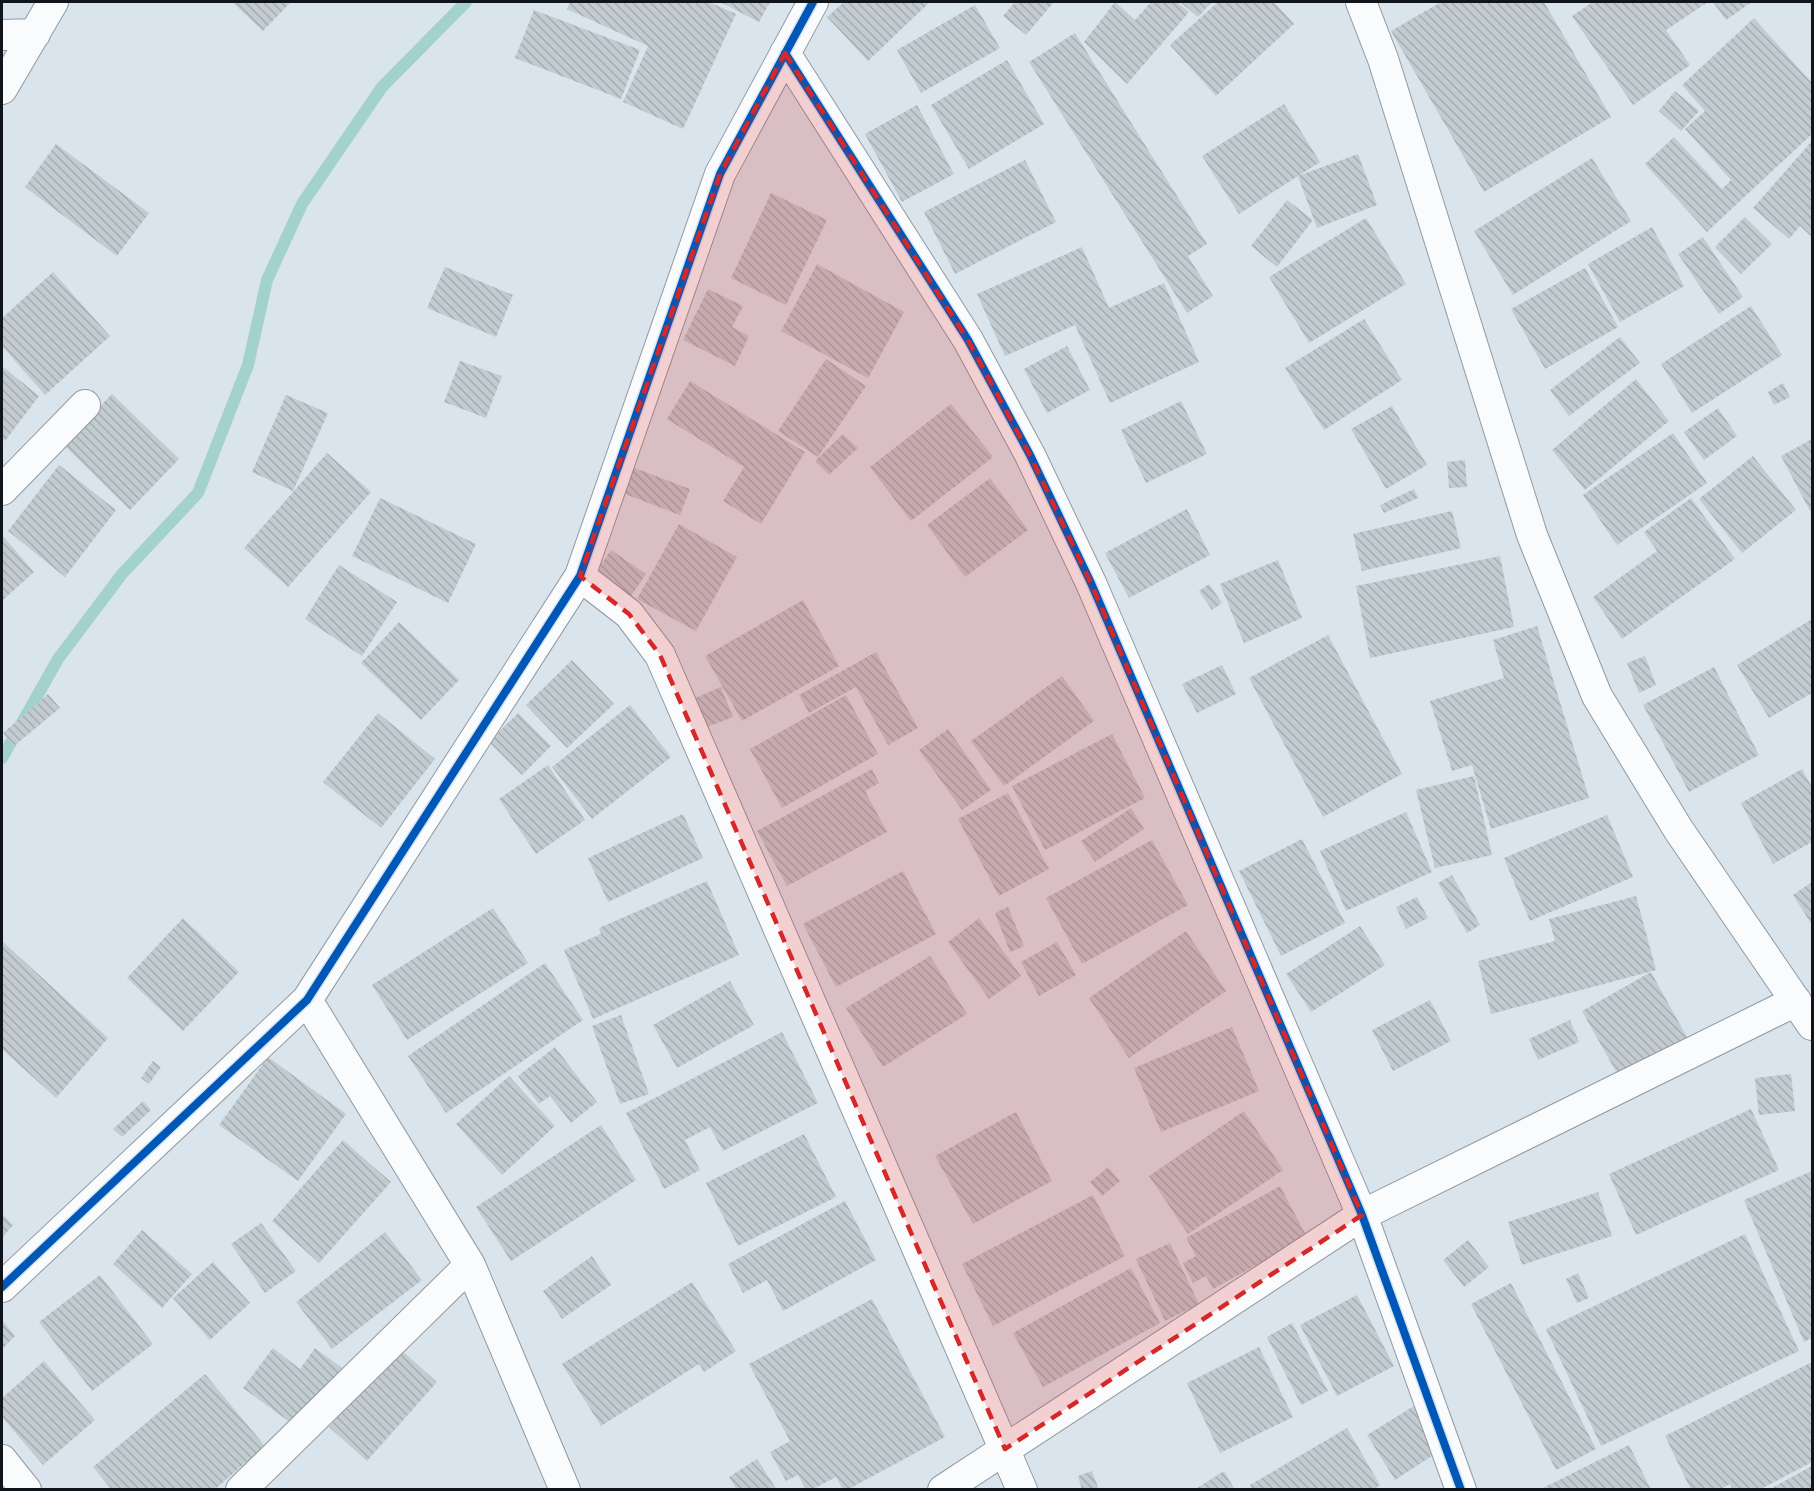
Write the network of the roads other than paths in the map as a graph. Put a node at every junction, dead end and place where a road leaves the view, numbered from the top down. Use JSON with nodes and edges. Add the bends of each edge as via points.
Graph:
{"nodes":[{"id":1,"x":53,"y":2,"type":"edge"},
{"id":2,"x":813,"y":2,"type":"edge"},
{"id":3,"x":1361,"y":2,"type":"edge"},
{"id":4,"x":35,"y":34,"type":"junction"},
{"id":5,"x":2,"y":35,"type":"edge"},
{"id":6,"x":785,"y":53,"type":"junction"},
{"id":7,"x":2,"y":89,"type":"edge"},
{"id":8,"x":85,"y":405,"type":"dead end"},
{"id":9,"x":2,"y":490,"type":"edge"},
{"id":10,"x":580,"y":576,"type":"junction"},
{"id":11,"x":307,"y":1000,"type":"junction"},
{"id":12,"x":1804,"y":1013,"type":"edge"},
{"id":13,"x":1362,"y":1215,"type":"junction"},
{"id":14,"x":470,"y":1265,"type":"junction"},
{"id":15,"x":2,"y":1287,"type":"edge"},
{"id":16,"x":1005,"y":1449,"type":"junction"},
{"id":17,"x":2,"y":1460,"type":"edge"},
{"id":18,"x":26,"y":1490,"type":"edge"},
{"id":19,"x":241,"y":1490,"type":"edge"},
{"id":20,"x":564,"y":1490,"type":"edge"},
{"id":21,"x":943,"y":1490,"type":"edge"},
{"id":22,"x":1022,"y":1490,"type":"edge"},
{"id":23,"x":1461,"y":1490,"type":"edge"}],
"edges":[{"from":1,"to":4,"type":"street"},
{"from":2,"to":6,"type":"street"},
{"from":3,"to":12,"type":"street","via":[[1383,59],[1532,535],[1597,696],[1678,829]]},
{"from":4,"to":5,"type":"street"},
{"from":4,"to":7,"type":"street"},
{"from":6,"to":10,"type":"street","via":[[720,174]]},
{"from":6,"to":13,"type":"street","via":[[968,340],[1030,455],[1091,583]]},
{"from":8,"to":9,"type":"street"},
{"from":10,"to":11,"type":"street"},
{"from":10,"to":16,"type":"street","via":[[629,614],[660,655]]},
{"from":11,"to":14,"type":"street"},
{"from":11,"to":15,"type":"street"},
{"from":12,"to":13,"type":"street"},
{"from":13,"to":16,"type":"street"},
{"from":13,"to":23,"type":"street"},
{"from":14,"to":19,"type":"street"},
{"from":14,"to":20,"type":"street"},
{"from":16,"to":21,"type":"street"},
{"from":16,"to":22,"type":"street"},
{"from":17,"to":18,"type":"street"}]}
